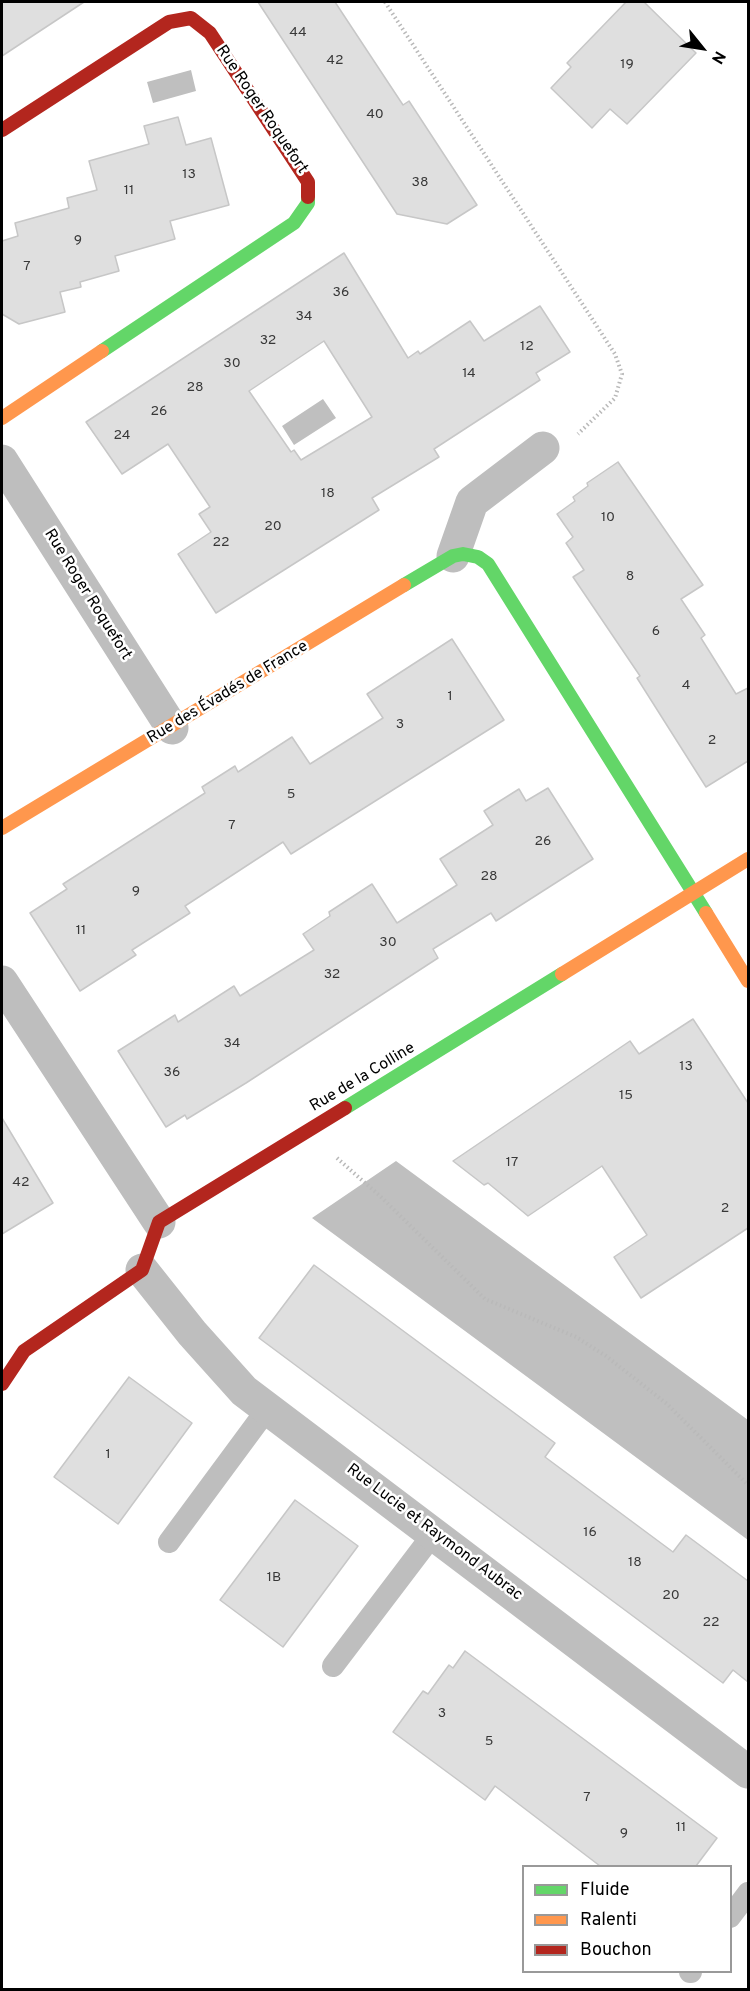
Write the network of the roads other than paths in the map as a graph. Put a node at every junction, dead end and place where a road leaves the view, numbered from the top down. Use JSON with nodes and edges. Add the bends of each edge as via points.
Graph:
{"nodes":[{"id":1,"x":2,"y":130,"type":"edge"},
{"id":2,"x":2,"y":418,"type":"edge"},
{"id":3,"x":543,"y":448,"type":"road end"},
{"id":4,"x":2,"y":461,"type":"edge"},
{"id":5,"x":453,"y":556,"type":"junction"},
{"id":6,"x":172,"y":728,"type":"junction"},
{"id":7,"x":2,"y":828,"type":"edge"},
{"id":8,"x":748,"y":859,"type":"edge"},
{"id":9,"x":694,"y":894,"type":"junction"},
{"id":10,"x":748,"y":981,"type":"edge"},
{"id":11,"x":2,"y":982,"type":"edge"},
{"id":12,"x":159,"y":1221,"type":"junction"},
{"id":13,"x":142,"y":1270,"type":"junction"},
{"id":14,"x":2,"y":1384,"type":"edge"},
{"id":15,"x":268,"y":1408,"type":"junction"},
{"id":16,"x":434,"y":1533,"type":"junction"},
{"id":17,"x":169,"y":1542,"type":"dead end"},
{"id":18,"x":333,"y":1666,"type":"dead end"},
{"id":19,"x":748,"y":1772,"type":"edge"},
{"id":20,"x":748,"y":1893,"type":"edge"},
{"id":21,"x":732,"y":1914,"type":"edge"}],
"edges":[{"from":1,"to":2,"type":"street","name":"Rue Roger Roquefort","via":[[169,22],[191,18],[210,33],[308,182],[308,203],[294,223]]},
{"from":3,"to":5,"type":"street","via":[[472,502]]},
{"from":4,"to":6,"type":"street","name":"Rue Roger Roquefort"},
{"from":5,"to":6,"type":"street","name":"Rue des Évadés de France"},
{"from":5,"to":9,"type":"street","via":[[477,556],[488,564]]},
{"from":6,"to":7,"type":"street","name":"Rue des Évadés de France"},
{"from":8,"to":9,"type":"street","name":"Rue de la Colline"},
{"from":9,"to":10,"type":"street"},
{"from":9,"to":12,"type":"street","name":"Rue de la Colline"},
{"from":11,"to":12,"type":"street"},
{"from":12,"to":13,"type":"street"},
{"from":13,"to":14,"type":"street","via":[[24,1352]]},
{"from":13,"to":15,"type":"street","name":"Rue Lucie et Raymond Aubrac","via":[[244,1390]]},
{"from":15,"to":16,"type":"street","name":"Rue Lucie et Raymond Aubrac"},
{"from":15,"to":17,"type":"lane"},
{"from":16,"to":18,"type":"lane"},
{"from":16,"to":19,"type":"street","name":"Rue Lucie et Raymond Aubrac"},
{"from":20,"to":21,"type":"lane"}]}
